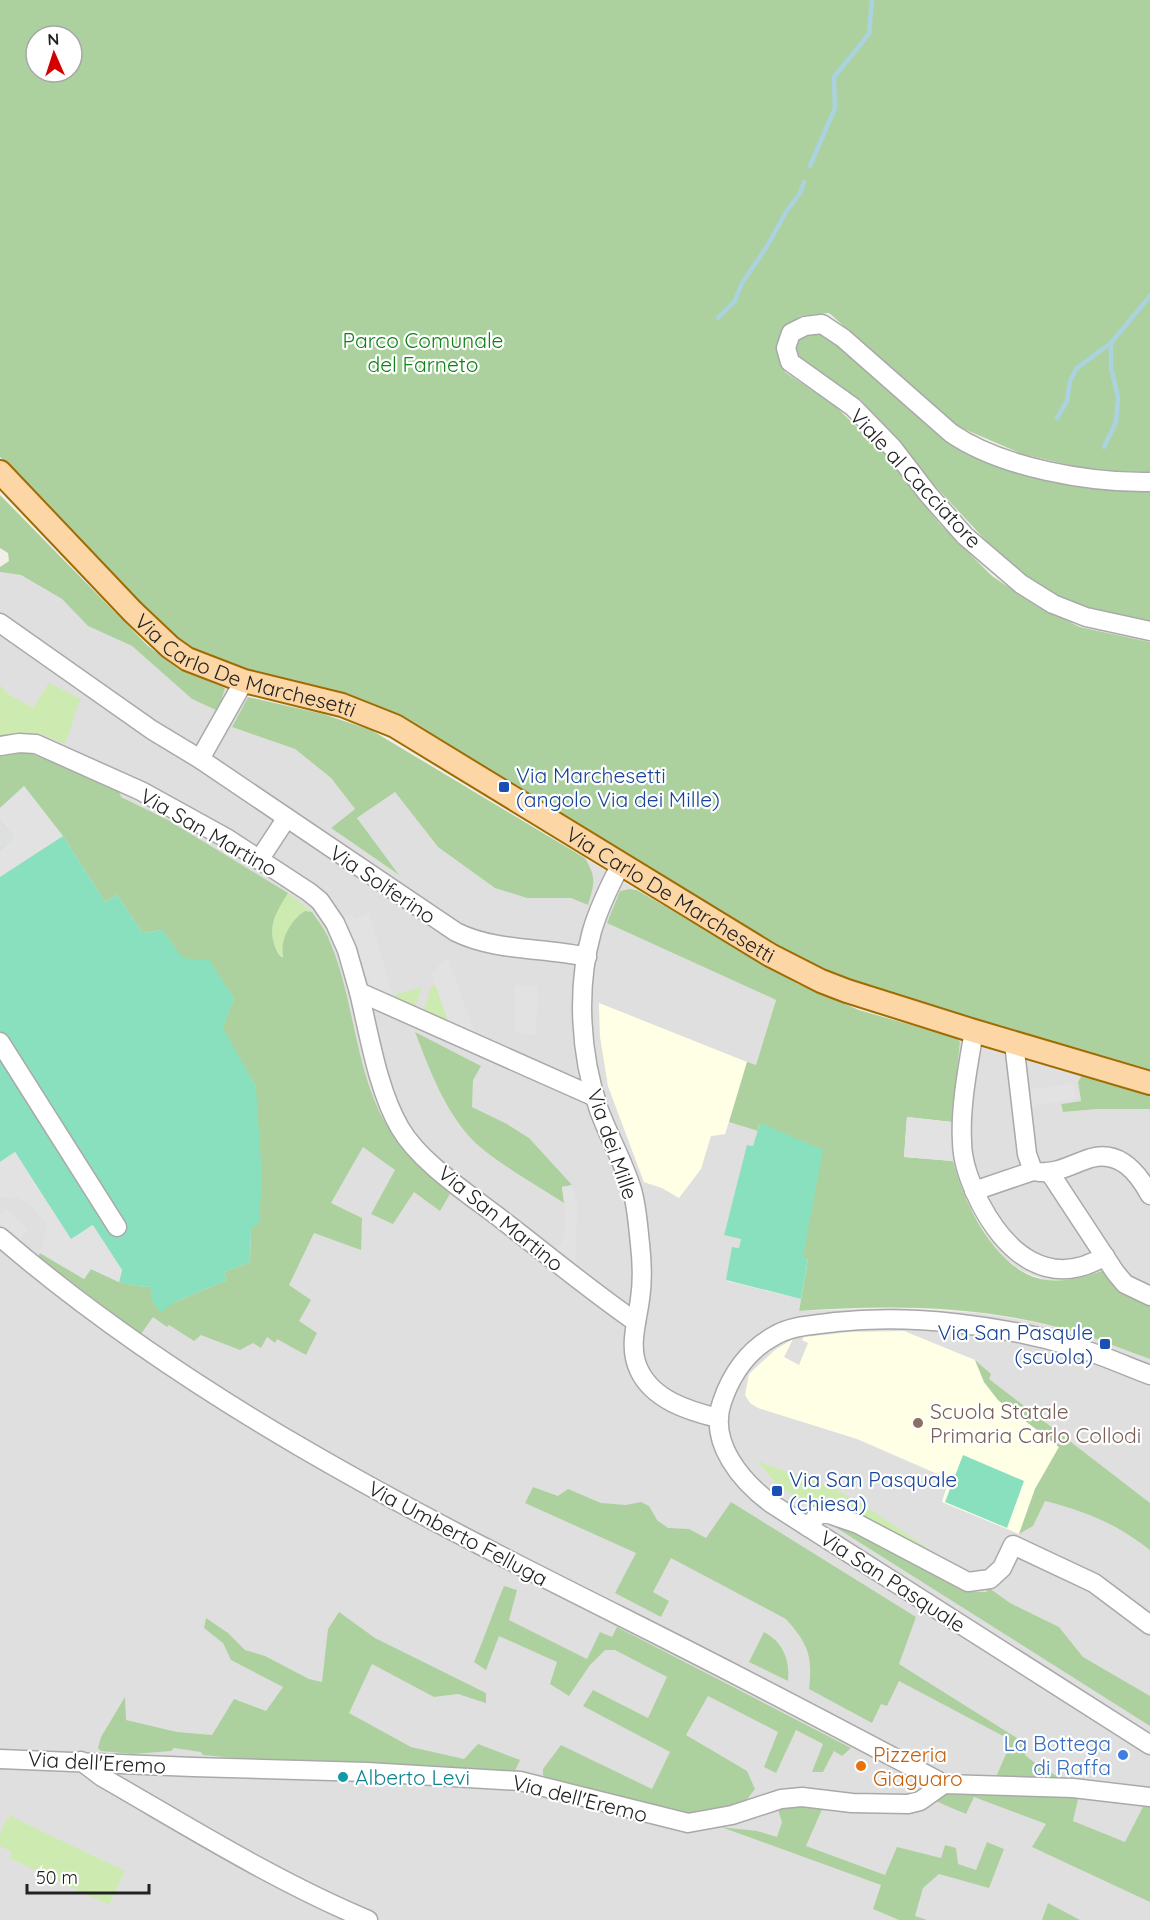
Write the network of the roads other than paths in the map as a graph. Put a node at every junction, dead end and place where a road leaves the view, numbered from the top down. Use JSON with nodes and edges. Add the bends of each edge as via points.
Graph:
{"nodes":[{"id":1,"x":0,"y":472,"type":"edge"},
{"id":2,"x":1150,"y":482,"type":"edge"},
{"id":3,"x":0,"y":623,"type":"edge"},
{"id":4,"x":1150,"y":631,"type":"edge"},
{"id":5,"x":244,"y":681,"type":"junction"},
{"id":6,"x":0,"y":747,"type":"edge"},
{"id":7,"x":200,"y":759,"type":"junction"},
{"id":8,"x":286,"y":819,"type":"junction"},
{"id":9,"x":259,"y":860,"type":"junction"},
{"id":10,"x":621,"y":864,"type":"junction"},
{"id":11,"x":586,"y":957,"type":"junction"},
{"id":12,"x":359,"y":992,"type":"junction"},
{"id":13,"x":974,"y":1031,"type":"junction"},
{"id":14,"x":0,"y":1042,"type":"edge"},
{"id":15,"x":1014,"y":1043,"type":"junction"},
{"id":16,"x":1150,"y":1083,"type":"edge"},
{"id":17,"x":595,"y":1097,"type":"junction"},
{"id":18,"x":1041,"y":1172,"type":"junction"},
{"id":19,"x":974,"y":1191,"type":"junction"},
{"id":20,"x":1150,"y":1195,"type":"edge"},
{"id":21,"x":117,"y":1227,"type":"dead end"},
{"id":22,"x":0,"y":1237,"type":"edge"},
{"id":23,"x":1105,"y":1256,"type":"junction"},
{"id":24,"x":1150,"y":1296,"type":"edge"},
{"id":25,"x":636,"y":1322,"type":"junction"},
{"id":26,"x":1150,"y":1375,"type":"edge"},
{"id":27,"x":718,"y":1418,"type":"junction"},
{"id":28,"x":808,"y":1527,"type":"junction"},
{"id":29,"x":1150,"y":1625,"type":"edge"},
{"id":30,"x":1150,"y":1745,"type":"edge"},
{"id":31,"x":0,"y":1759,"type":"edge"},
{"id":32,"x":81,"y":1761,"type":"junction"},
{"id":33,"x":944,"y":1784,"type":"junction"},
{"id":34,"x":1150,"y":1797,"type":"edge"},
{"id":35,"x":368,"y":1920,"type":"edge"}],
"edges":[{"from":1,"to":5,"type":"main road","name":"Via Carlo De Marchesetti","via":[[170,647],[203,666]]},
{"from":2,"to":4,"type":"street","name":"Viale al Cacciatore","via":[[1096,480],[1021,465],[968,445],[822,324],[804,326],[791,333],[786,348],[790,362],[853,407],[892,447],[965,536],[1021,584],[1053,604],[1086,617]]},
{"from":3,"to":7,"type":"street","name":"Via Solferino","via":[[123,711]]},
{"from":5,"to":7,"type":"street"},
{"from":5,"to":10,"type":"main road","name":"Via Carlo De Marchesetti","via":[[342,705],[395,726]]},
{"from":6,"to":9,"type":"street","name":"Via San Martino","via":[[19,742],[36,744],[141,791]]},
{"from":7,"to":8,"type":"street","name":"Via Solferino"},
{"from":8,"to":9,"type":"street"},
{"from":8,"to":11,"type":"street","name":"Via Solferino","via":[[464,936],[516,949]]},
{"from":9,"to":12,"type":"street","name":"Via San Martino","via":[[309,892],[329,912],[347,950]]},
{"from":10,"to":11,"type":"street","name":"Via dei Mille","via":[[600,908]]},
{"from":10,"to":13,"type":"main road","name":"Via Carlo De Marchesetti","via":[[812,977],[886,1005]]},
{"from":11,"to":17,"type":"street","name":"Via dei Mille","via":[[583,1029]]},
{"from":12,"to":17,"type":"street"},
{"from":12,"to":25,"type":"street","name":"Via San Martino","via":[[380,1078],[402,1131],[416,1150]]},
{"from":13,"to":15,"type":"main road","name":"Via Carlo De Marchesetti"},
{"from":13,"to":19,"type":"street","via":[[966,1073],[962,1141]]},
{"from":14,"to":21,"type":"street"},
{"from":15,"to":16,"type":"main road","name":"Via Carlo De Marchesetti"},
{"from":15,"to":18,"type":"street","via":[[1027,1154]]},
{"from":17,"to":25,"type":"street","name":"Via dei Mille","via":[[632,1190],[637,1217],[642,1273]]},
{"from":18,"to":19,"type":"street"},
{"from":18,"to":20,"type":"street","via":[[1093,1158],[1111,1158],[1137,1173]]},
{"from":18,"to":23,"type":"street"},
{"from":19,"to":23,"type":"street","via":[[1003,1240],[1026,1260],[1041,1266],[1069,1268],[1091,1264]]},
{"from":22,"to":33,"type":"street","name":"Via Umberto Felluga","via":[[131,1340],[314,1456]]},
{"from":23,"to":24,"type":"street","via":[[1125,1284]]},
{"from":25,"to":27,"type":"street","name":"Via dei Mille","via":[[634,1356],[650,1385],[677,1405]]},
{"from":26,"to":27,"type":"street","name":"Via San Pasquale","via":[[1078,1348],[1013,1332],[939,1322],[856,1320],[804,1326],[774,1335],[748,1356],[729,1381]]},
{"from":27,"to":28,"type":"street","name":"Via San Pasquale","via":[[723,1445],[737,1471],[752,1489]]},
{"from":28,"to":29,"type":"street","via":[[818,1515],[832,1515],[858,1524],[968,1582],[990,1579],[1002,1568],[1013,1545],[1094,1583]]},
{"from":28,"to":30,"type":"street","name":"Via San Pasquale"},
{"from":31,"to":32,"type":"street","name":"Via dell'Eremo"},
{"from":32,"to":33,"type":"street","name":"Via dell'Eremo","via":[[520,1781],[688,1823],[732,1815],[781,1798],[908,1804],[920,1801]]},
{"from":32,"to":35,"type":"street","via":[[102,1777],[266,1871]]},
{"from":33,"to":34,"type":"street","via":[[1073,1788]]}]}
